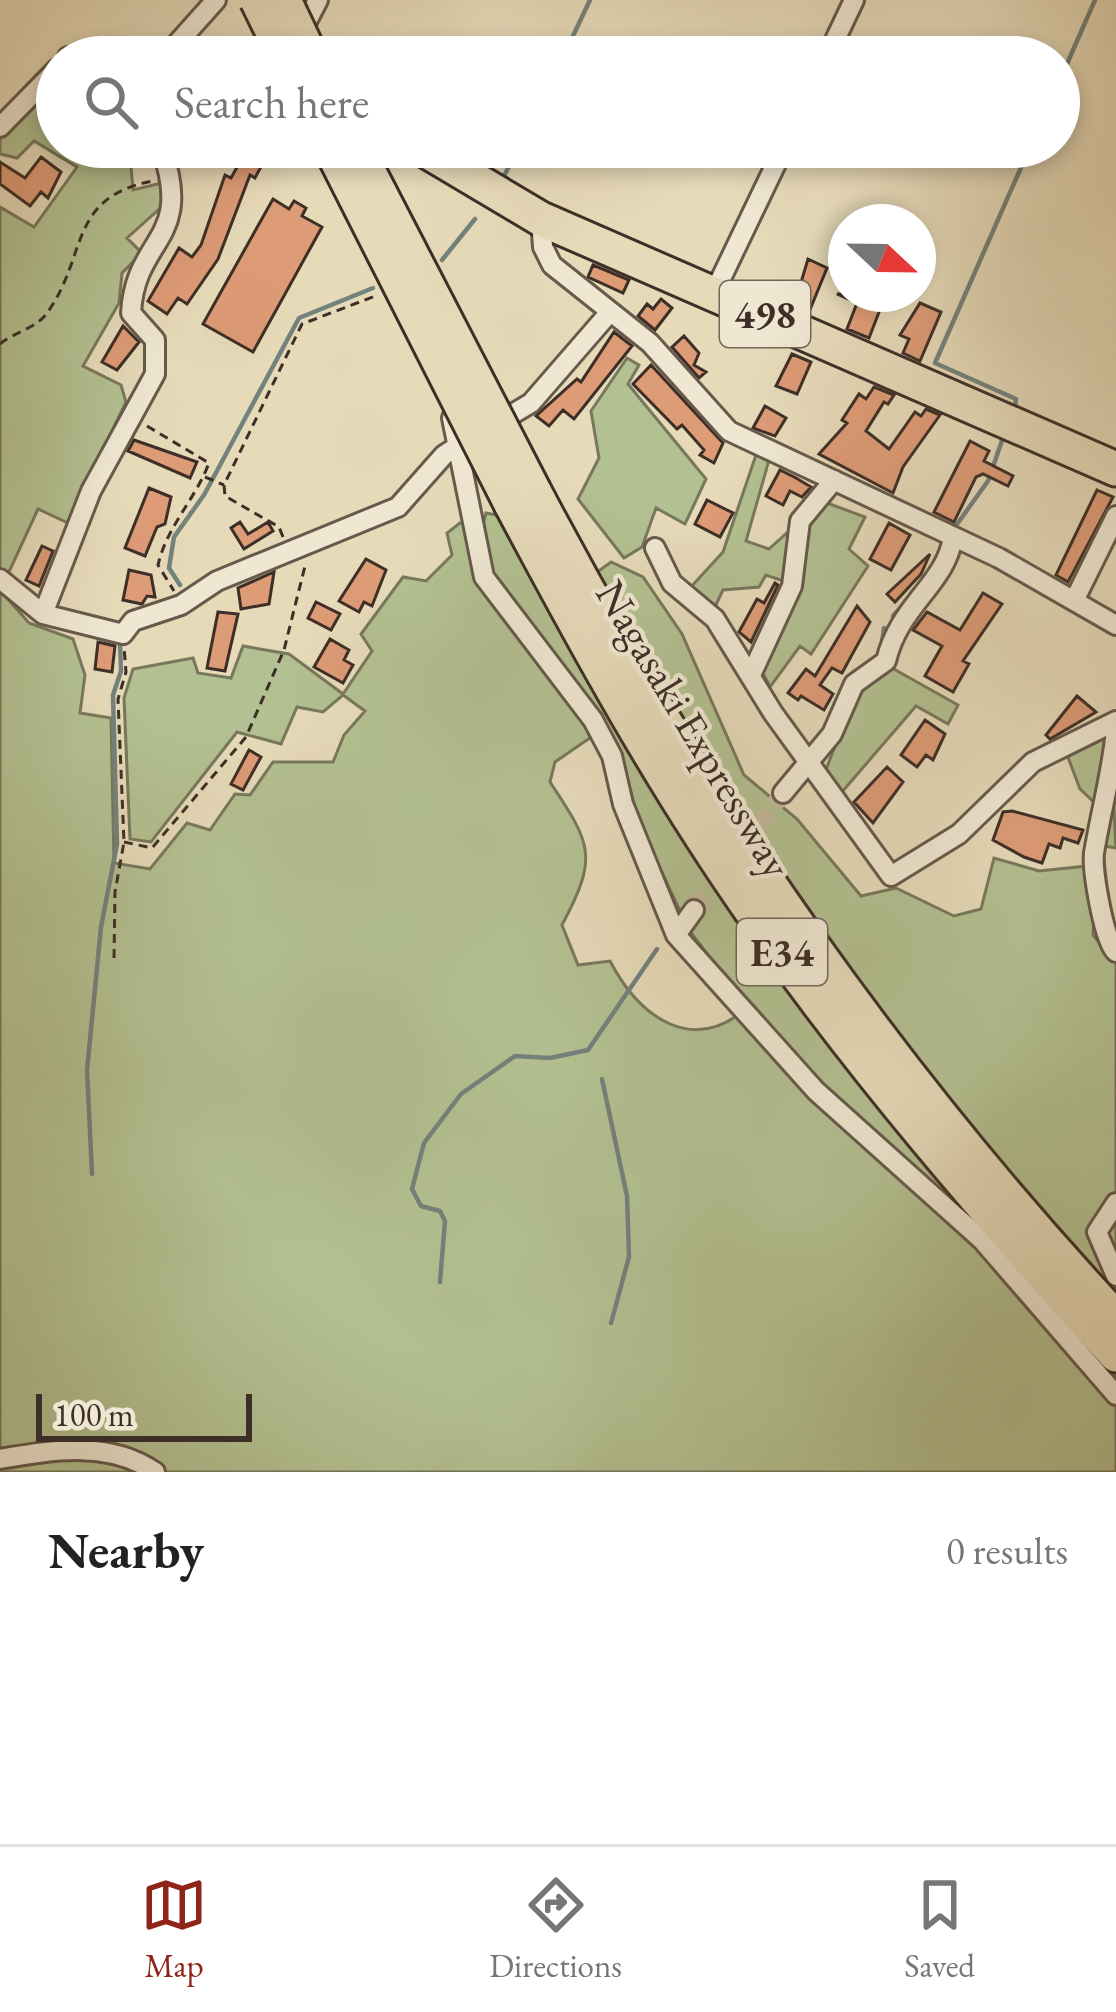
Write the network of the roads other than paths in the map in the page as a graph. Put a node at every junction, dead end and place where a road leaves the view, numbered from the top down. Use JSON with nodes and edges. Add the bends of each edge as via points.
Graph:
{"nodes":[{"id":1,"x":216,"y":0,"type":"edge"},
{"id":2,"x":318,"y":0,"type":"edge"},
{"id":3,"x":854,"y":0,"type":"edge"},
{"id":4,"x":259,"y":3,"type":"edge"},
{"id":5,"x":184,"y":36,"type":"edge"},
{"id":6,"x":281,"y":36,"type":"edge"},
{"id":7,"x":302,"y":36,"type":"edge"},
{"id":8,"x":836,"y":36,"type":"edge"},
{"id":9,"x":36,"y":91,"type":"edge"},
{"id":10,"x":0,"y":128,"type":"edge"},
{"id":11,"x":168,"y":168,"type":"edge"},
{"id":12,"x":329,"y":168,"type":"edge"},
{"id":13,"x":341,"y":168,"type":"edge"},
{"id":14,"x":366,"y":168,"type":"edge"},
{"id":15,"x":456,"y":168,"type":"edge"},
{"id":16,"x":774,"y":168,"type":"edge"},
{"id":17,"x":542,"y":219,"type":"junction"},
{"id":18,"x":714,"y":292,"type":"junction"},
{"id":19,"x":610,"y":312,"type":"junction"},
{"id":20,"x":460,"y":446,"type":"junction"},
{"id":21,"x":1116,"y":469,"type":"edge"},
{"id":22,"x":834,"y":480,"type":"junction"},
{"id":23,"x":522,"y":498,"type":"junction"},
{"id":24,"x":1116,"y":516,"type":"edge"},
{"id":25,"x":953,"y":537,"type":"junction"},
{"id":26,"x":655,"y":548,"type":"dead end"},
{"id":27,"x":0,"y":579,"type":"edge"},
{"id":28,"x":1074,"y":601,"type":"junction"},
{"id":29,"x":43,"y":614,"type":"junction"},
{"id":30,"x":1116,"y":625,"type":"edge"},
{"id":31,"x":751,"y":675,"type":"junction"},
{"id":32,"x":1116,"y":721,"type":"edge"},
{"id":33,"x":1116,"y":730,"type":"edge"},
{"id":34,"x":811,"y":765,"type":"junction"},
{"id":35,"x":783,"y":793,"type":"tunnel mouth"},
{"id":36,"x":694,"y":910,"type":"tunnel mouth"},
{"id":37,"x":676,"y":935,"type":"junction"},
{"id":38,"x":1116,"y":952,"type":"edge"},
{"id":39,"x":1116,"y":1203,"type":"edge"},
{"id":40,"x":1116,"y":1276,"type":"edge"},
{"id":41,"x":1116,"y":1318,"type":"edge"},
{"id":42,"x":1116,"y":1355,"type":"edge"},
{"id":43,"x":1116,"y":1395,"type":"edge"},
{"id":44,"x":0,"y":1459,"type":"edge"},
{"id":45,"x":155,"y":1472,"type":"edge"}],
"edges":[{"from":1,"to":5,"type":"street"},
{"from":2,"to":7,"type":"street"},
{"from":3,"to":8,"type":"street"},
{"from":4,"to":6,"type":"highway","bridge":true},
{"from":9,"to":10,"type":"street"},
{"from":11,"to":29,"type":"street","via":[[170,219],[133,279],[130,313],[155,340],[158,359],[91,491]]},
{"from":12,"to":20,"type":"street"},
{"from":13,"to":23,"type":"highway","name":"Nagasaki Expressway","number":"E34","bridge":true},
{"from":14,"to":23,"type":"highway","name":"Nagasaki Expressway","number":"E34","bridge":true},
{"from":15,"to":17,"type":"highway","number":"498"},
{"from":16,"to":18,"type":"street"},
{"from":17,"to":18,"type":"highway","number":"498"},
{"from":17,"to":19,"type":"street","via":[[545,255]]},
{"from":18,"to":21,"type":"highway","number":"498"},
{"from":19,"to":20,"type":"street","via":[[531,403]]},
{"from":19,"to":22,"type":"street","via":[[650,343],[729,431]]},
{"from":20,"to":29,"type":"street","via":[[398,507],[217,581],[181,605],[133,621],[123,634]]},
{"from":20,"to":37,"type":"street","via":[[484,577],[593,720]]},
{"from":22,"to":25,"type":"street"},
{"from":22,"to":31,"type":"street","via":[[800,521],[792,586]]},
{"from":23,"to":41,"type":"highway","name":"Nagasaki Expressway","number":"E34","via":[[773,895],[956,1135]]},
{"from":23,"to":42,"type":"highway","name":"Nagasaki Expressway","number":"E34","via":[[595,661],[751,911],[938,1154]]},
{"from":24,"to":28,"type":"street"},
{"from":25,"to":28,"type":"street"},
{"from":25,"to":34,"type":"street","via":[[934,582],[892,636],[886,662],[846,694]]},
{"from":26,"to":31,"type":"street","via":[[672,583],[716,620]]},
{"from":27,"to":29,"type":"street"},
{"from":28,"to":30,"type":"street"},
{"from":31,"to":34,"type":"street"},
{"from":32,"to":34,"type":"street","via":[[1033,762],[959,835],[891,876]]},
{"from":33,"to":38,"type":"street","via":[[1094,856],[1102,934]]},
{"from":34,"to":35,"type":"street"},
{"from":36,"to":37,"type":"street"},
{"from":37,"to":43,"type":"street","via":[[802,1077],[982,1240]]},
{"from":39,"to":40,"type":"street","via":[[1097,1232]]},
{"from":44,"to":45,"type":"street","via":[[92,1449]]}]}
